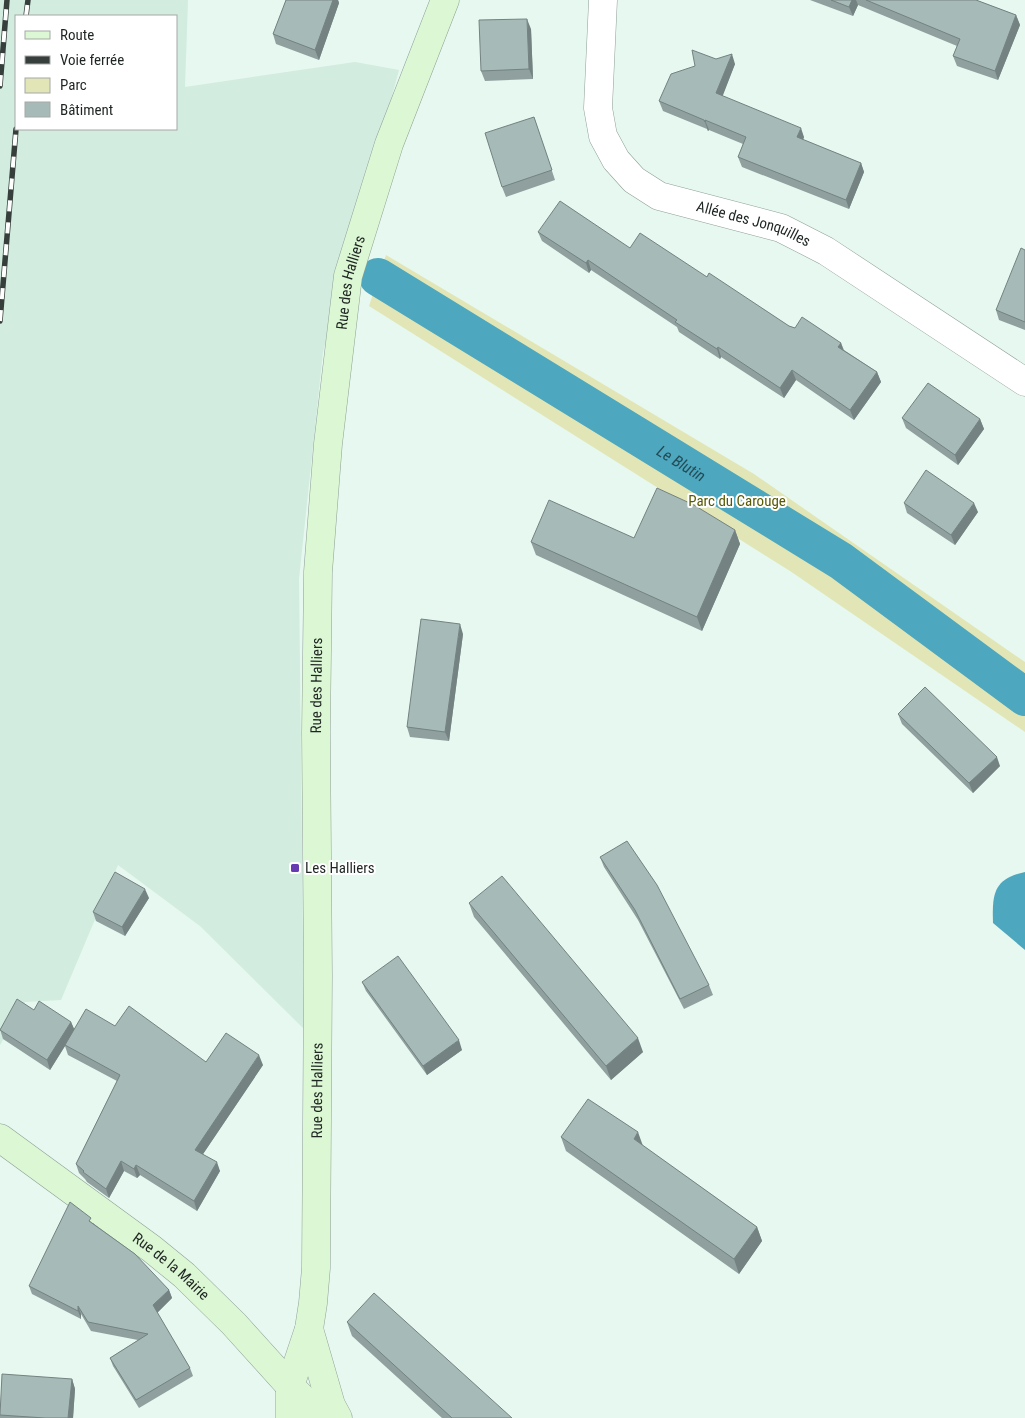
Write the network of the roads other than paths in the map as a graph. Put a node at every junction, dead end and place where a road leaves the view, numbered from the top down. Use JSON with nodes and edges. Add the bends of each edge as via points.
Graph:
{"nodes":[{"id":1,"x":445,"y":0,"type":"edge"},
{"id":2,"x":602,"y":0,"type":"edge"},
{"id":3,"x":1025,"y":382,"type":"edge"},
{"id":4,"x":0,"y":1138,"type":"edge"},
{"id":5,"x":309,"y":1329,"type":"junction"},
{"id":6,"x":290,"y":1386,"type":"junction"},
{"id":7,"x":290,"y":1418,"type":"edge"},
{"id":8,"x":322,"y":1418,"type":"edge"},
{"id":9,"x":338,"y":1418,"type":"edge"}],
"edges":[{"from":1,"to":5,"type":"main road","name":"Rue des Halliers","via":[[390,144],[348,276],[328,444],[318,572],[316,1259]]},
{"from":2,"to":3,"type":"street","name":"Allée des Jonquilles","via":[[598,108],[603,136],[616,160],[634,180],[659,196],[782,228],[826,251]]},
{"from":4,"to":6,"type":"main road","name":"Rue de la Mairie","via":[[184,1275]]},
{"from":5,"to":6,"type":"main road","name":"Rue des Halliers"},
{"from":5,"to":9,"type":"main road","via":[[331,1405]]},
{"from":6,"to":7,"type":"main road","name":"Rue des Halliers"},
{"from":6,"to":8,"type":"main road","name":"Rue de la Mairie"}]}
